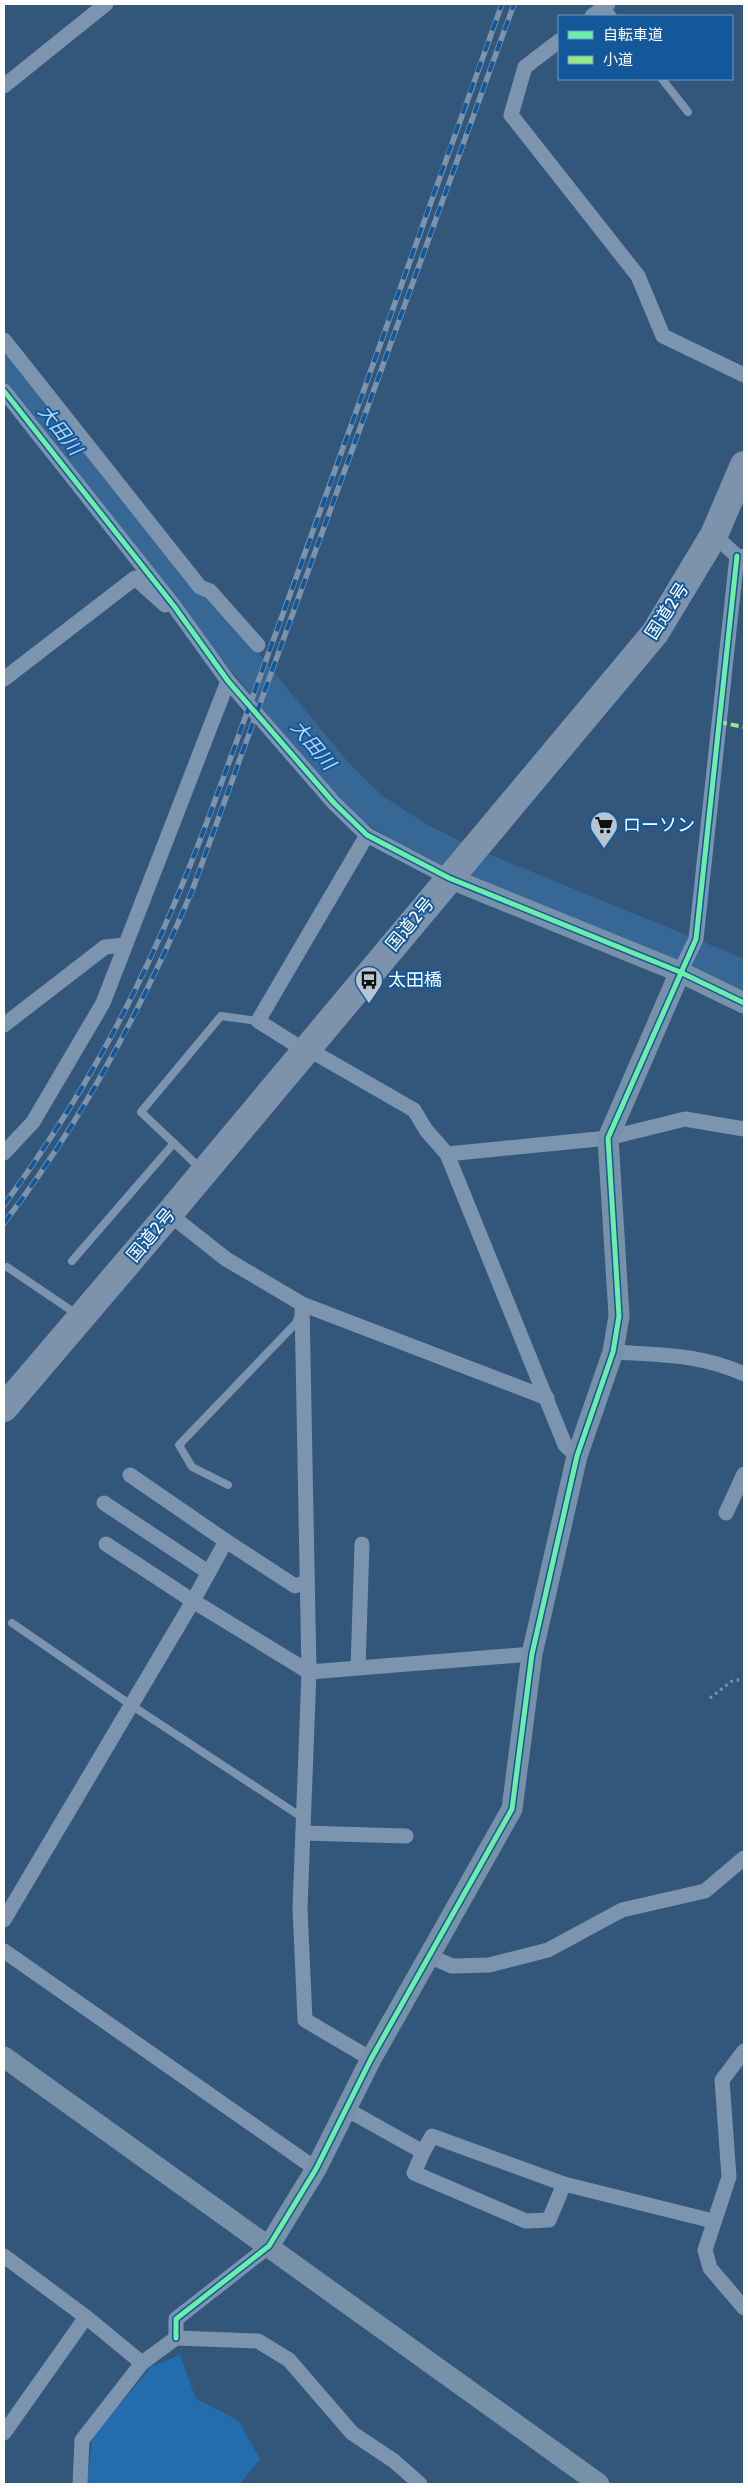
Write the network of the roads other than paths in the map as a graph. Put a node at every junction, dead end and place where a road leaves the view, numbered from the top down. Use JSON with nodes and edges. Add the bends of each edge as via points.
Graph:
{"nodes":[{"id":1,"x":106,"y":4,"type":"edge"},
{"id":2,"x":609,"y":9,"type":"edge"},
{"id":3,"x":594,"y":15,"type":"edge"},
{"id":4,"x":558,"y":42,"type":"edge"},
{"id":5,"x":663,"y":80,"type":"edge"},
{"id":6,"x":4,"y":86,"type":"edge"},
{"id":7,"x":688,"y":112,"type":"dead end"},
{"id":8,"x":4,"y":340,"type":"edge"},
{"id":9,"x":744,"y":375,"type":"edge"},
{"id":10,"x":4,"y":391,"type":"edge"},
{"id":11,"x":744,"y":465,"type":"edge"},
{"id":12,"x":714,"y":535,"type":"junction"},
{"id":13,"x":741,"y":557,"type":"edge"},
{"id":14,"x":174,"y":606,"type":"junction"},
{"id":15,"x":258,"y":645,"type":"dead end"},
{"id":16,"x":4,"y":679,"type":"edge"},
{"id":17,"x":228,"y":681,"type":"junction"},
{"id":18,"x":367,"y":836,"type":"junction"},
{"id":19,"x":449,"y":878,"type":"junction"},
{"id":20,"x":125,"y":945,"type":"junction"},
{"id":21,"x":680,"y":972,"type":"junction"},
{"id":22,"x":744,"y":1003,"type":"edge"},
{"id":23,"x":258,"y":1021,"type":"junction"},
{"id":24,"x":4,"y":1025,"type":"edge"},
{"id":25,"x":304,"y":1050,"type":"junction"},
{"id":26,"x":744,"y":1129,"type":"edge"},
{"id":27,"x":608,"y":1138,"type":"junction"},
{"id":28,"x":174,"y":1143,"type":"junction"},
{"id":29,"x":4,"y":1153,"type":"edge"},
{"id":30,"x":447,"y":1154,"type":"junction"},
{"id":31,"x":204,"y":1172,"type":"junction"},
{"id":32,"x":169,"y":1214,"type":"junction"},
{"id":33,"x":72,"y":1261,"type":"dead end"},
{"id":34,"x":8,"y":1267,"type":"dead end"},
{"id":35,"x":302,"y":1304,"type":"junction"},
{"id":36,"x":81,"y":1317,"type":"junction"},
{"id":37,"x":613,"y":1352,"type":"junction"},
{"id":38,"x":744,"y":1374,"type":"edge"},
{"id":39,"x":547,"y":1398,"type":"junction"},
{"id":40,"x":4,"y":1408,"type":"edge"},
{"id":41,"x":577,"y":1456,"type":"junction"},
{"id":42,"x":744,"y":1474,"type":"edge"},
{"id":43,"x":130,"y":1475,"type":"dead end"},
{"id":44,"x":228,"y":1485,"type":"dead end"},
{"id":45,"x":104,"y":1503,"type":"dead end"},
{"id":46,"x":726,"y":1513,"type":"dead end"},
{"id":47,"x":226,"y":1541,"type":"junction"},
{"id":48,"x":106,"y":1544,"type":"dead end"},
{"id":49,"x":362,"y":1544,"type":"dead end"},
{"id":50,"x":208,"y":1572,"type":"junction"},
{"id":51,"x":307,"y":1582,"type":"junction"},
{"id":52,"x":192,"y":1600,"type":"junction"},
{"id":53,"x":12,"y":1623,"type":"dead end"},
{"id":54,"x":532,"y":1654,"type":"junction"},
{"id":55,"x":358,"y":1668,"type":"junction"},
{"id":56,"x":309,"y":1672,"type":"junction"},
{"id":57,"x":130,"y":1705,"type":"junction"},
{"id":58,"x":303,"y":1825,"type":"junction"},
{"id":59,"x":406,"y":1836,"type":"dead end"},
{"id":60,"x":744,"y":1858,"type":"edge"},
{"id":61,"x":4,"y":1920,"type":"edge"},
{"id":62,"x":4,"y":1951,"type":"edge"},
{"id":63,"x":429,"y":1956,"type":"junction"},
{"id":64,"x":743,"y":2054,"type":"edge"},
{"id":65,"x":4,"y":2057,"type":"edge"},
{"id":66,"x":371,"y":2059,"type":"junction"},
{"id":67,"x":346,"y":2109,"type":"junction"},
{"id":68,"x":423,"y":2152,"type":"junction"},
{"id":69,"x":316,"y":2168,"type":"junction"},
{"id":70,"x":564,"y":2184,"type":"junction"},
{"id":71,"x":713,"y":2221,"type":"junction"},
{"id":72,"x":269,"y":2246,"type":"junction"},
{"id":73,"x":4,"y":2256,"type":"edge"},
{"id":74,"x":744,"y":2308,"type":"edge"},
{"id":75,"x":86,"y":2318,"type":"junction"},
{"id":76,"x":176,"y":2338,"type":"junction"},
{"id":77,"x":142,"y":2363,"type":"junction"},
{"id":78,"x":4,"y":2433,"type":"edge"},
{"id":79,"x":80,"y":2484,"type":"edge"},
{"id":80,"x":420,"y":2484,"type":"edge"},
{"id":81,"x":599,"y":2484,"type":"edge"}],
"edges":[{"from":1,"to":6,"type":"street"},
{"from":2,"to":3,"type":"street"},
{"from":4,"to":9,"type":"street","via":[[525,67],[511,115],[638,276],[663,336]]},
{"from":5,"to":7,"type":"lane"},
{"from":8,"to":15,"type":"street","via":[[200,587],[210,591]]},
{"from":10,"to":14,"type":"street"},
{"from":11,"to":12,"type":"highway","name":"国道2号"},
{"from":12,"to":13,"type":"street"},
{"from":12,"to":19,"type":"highway","name":"国道2号","via":[[655,633]]},
{"from":13,"to":21,"type":"street","via":[[696,938]]},
{"from":14,"to":16,"type":"street","via":[[163,605],[135,578]]},
{"from":14,"to":17,"type":"street"},
{"from":17,"to":18,"type":"street","via":[[334,803]]},
{"from":17,"to":20,"type":"street"},
{"from":18,"to":19,"type":"street"},
{"from":18,"to":23,"type":"street"},
{"from":19,"to":21,"type":"street"},
{"from":19,"to":25,"type":"highway","name":"国道2号"},
{"from":20,"to":24,"type":"street","via":[[105,947]]},
{"from":20,"to":29,"type":"street","via":[[104,1003],[33,1122]]},
{"from":21,"to":22,"type":"street"},
{"from":21,"to":27,"type":"street"},
{"from":23,"to":25,"type":"street"},
{"from":23,"to":28,"type":"lane","via":[[221,1016],[141,1112]]},
{"from":25,"to":30,"type":"street","via":[[414,1110]]},
{"from":25,"to":31,"type":"highway","name":"国道2号"},
{"from":26,"to":27,"type":"street","via":[[685,1119]]},
{"from":27,"to":30,"type":"street"},
{"from":27,"to":37,"type":"street","via":[[619,1316]]},
{"from":28,"to":31,"type":"lane"},
{"from":28,"to":33,"type":"lane"},
{"from":30,"to":39,"type":"street"},
{"from":31,"to":32,"type":"highway","name":"国道2号"},
{"from":32,"to":35,"type":"street","via":[[226,1258]]},
{"from":32,"to":36,"type":"highway","name":"国道2号"},
{"from":34,"to":36,"type":"lane"},
{"from":35,"to":39,"type":"street"},
{"from":35,"to":44,"type":"lane","via":[[296,1323],[179,1445],[192,1467]]},
{"from":35,"to":51,"type":"street"},
{"from":36,"to":40,"type":"highway","name":"国道2号"},
{"from":37,"to":38,"type":"street","via":[[695,1357]]},
{"from":37,"to":41,"type":"street"},
{"from":39,"to":41,"type":"street","via":[[565,1445]]},
{"from":41,"to":54,"type":"street"},
{"from":42,"to":46,"type":"street"},
{"from":43,"to":47,"type":"street"},
{"from":45,"to":50,"type":"street"},
{"from":47,"to":50,"type":"street"},
{"from":47,"to":51,"type":"street","via":[[295,1586]]},
{"from":48,"to":52,"type":"street"},
{"from":49,"to":55,"type":"street"},
{"from":50,"to":52,"type":"street"},
{"from":51,"to":56,"type":"street"},
{"from":52,"to":56,"type":"street"},
{"from":52,"to":57,"type":"street"},
{"from":53,"to":57,"type":"lane"},
{"from":54,"to":55,"type":"street"},
{"from":54,"to":63,"type":"street","via":[[512,1809]]},
{"from":55,"to":56,"type":"street"},
{"from":56,"to":58,"type":"street"},
{"from":57,"to":58,"type":"lane"},
{"from":57,"to":61,"type":"street"},
{"from":58,"to":59,"type":"street"},
{"from":58,"to":66,"type":"street","via":[[300,1908],[305,2020]]},
{"from":60,"to":63,"type":"street","via":[[705,1891],[622,1910],[548,1950],[489,1965],[452,1966]]},
{"from":62,"to":69,"type":"street"},
{"from":63,"to":66,"type":"street"},
{"from":64,"to":71,"type":"street","via":[[722,2080],[729,2177]]},
{"from":65,"to":72,"type":"street"},
{"from":66,"to":67,"type":"street"},
{"from":67,"to":68,"type":"street"},
{"from":67,"to":69,"type":"street"},
{"from":68,"to":70,"type":"street","via":[[432,2136]]},
{"from":68,"to":70,"type":"street","via":[[414,2173],[526,2221],[549,2220]]},
{"from":69,"to":72,"type":"street"},
{"from":70,"to":71,"type":"street"},
{"from":71,"to":74,"type":"street","via":[[705,2250],[710,2268]]},
{"from":72,"to":76,"type":"street","via":[[176,2319]]},
{"from":72,"to":81,"type":"street"},
{"from":73,"to":75,"type":"street"},
{"from":75,"to":77,"type":"street"},
{"from":75,"to":78,"type":"street"},
{"from":76,"to":77,"type":"street"},
{"from":76,"to":80,"type":"street","via":[[258,2341],[289,2360],[352,2434],[394,2461]]},
{"from":77,"to":79,"type":"street","via":[[82,2440]]}]}
